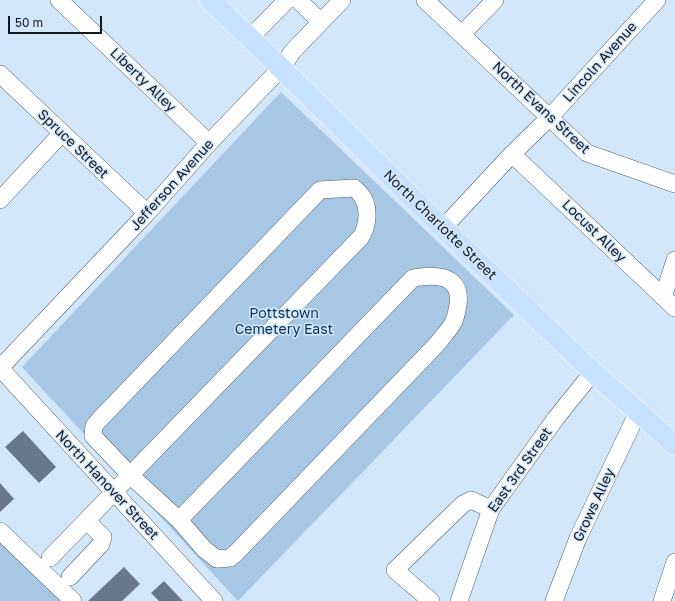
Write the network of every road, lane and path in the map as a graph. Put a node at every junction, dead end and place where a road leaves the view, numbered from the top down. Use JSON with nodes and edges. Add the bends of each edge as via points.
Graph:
{"nodes":[{"id":1,"x":59,"y":0,"type":"edge"},
{"id":2,"x":210,"y":0,"type":"edge"},
{"id":3,"x":287,"y":0,"type":"edge"},
{"id":4,"x":298,"y":0,"type":"edge"},
{"id":5,"x":342,"y":0,"type":"edge"},
{"id":6,"x":425,"y":0,"type":"edge"},
{"id":7,"x":495,"y":0,"type":"edge"},
{"id":8,"x":657,"y":0,"type":"edge"},
{"id":9,"x":320,"y":21,"type":"junction"},
{"id":10,"x":462,"y":34,"type":"junction"},
{"id":11,"x":250,"y":38,"type":"junction"},
{"id":12,"x":281,"y":68,"type":"junction"},
{"id":13,"x":0,"y":74,"type":"edge"},
{"id":14,"x":549,"y":118,"type":"junction"},
{"id":15,"x":62,"y":133,"type":"junction"},
{"id":16,"x":209,"y":143,"type":"junction"},
{"id":17,"x":512,"y":154,"type":"junction"},
{"id":18,"x":675,"y":184,"type":"edge"},
{"id":19,"x":0,"y":200,"type":"edge"},
{"id":20,"x":146,"y":213,"type":"junction"},
{"id":21,"x":443,"y":228,"type":"junction"},
{"id":22,"x":675,"y":260,"type":"edge"},
{"id":23,"x":669,"y":302,"type":"edge"},
{"id":24,"x":0,"y":368,"type":"edge"},
{"id":25,"x":593,"y":372,"type":"junction"},
{"id":26,"x":638,"y":412,"type":"junction"},
{"id":27,"x":675,"y":445,"type":"edge"},
{"id":28,"x":131,"y":476,"type":"junction"},
{"id":29,"x":115,"y":493,"type":"junction"},
{"id":30,"x":491,"y":509,"type":"junction"},
{"id":31,"x":179,"y":520,"type":"junction"},
{"id":32,"x":87,"y":521,"type":"junction"},
{"id":33,"x":0,"y":531,"type":"edge"},
{"id":34,"x":50,"y":558,"type":"dead end"},
{"id":35,"x":675,"y":562,"type":"edge"},
{"id":36,"x":70,"y":577,"type":"dead end"},
{"id":37,"x":73,"y":601,"type":"edge"},
{"id":38,"x":214,"y":601,"type":"edge"},
{"id":39,"x":431,"y":601,"type":"edge"},
{"id":40,"x":459,"y":601,"type":"edge"},
{"id":41,"x":554,"y":601,"type":"edge"},
{"id":42,"x":662,"y":601,"type":"edge"}],
"edges":[{"from":1,"to":16,"type":"street","name":"Liberty Alley"},
{"from":2,"to":11,"type":"main road","name":"North Charlotte Street"},
{"from":3,"to":11,"type":"street"},
{"from":4,"to":9,"type":"street"},
{"from":5,"to":9,"type":"street","name":"Jefferson Avenue"},
{"from":6,"to":10,"type":"street","name":"North Evans Street"},
{"from":7,"to":10,"type":"street"},
{"from":8,"to":14,"type":"street","name":"Lincoln Avenue"},
{"from":9,"to":12,"type":"street","name":"Jefferson Avenue"},
{"from":10,"to":14,"type":"street","name":"North Evans Street"},
{"from":11,"to":12,"type":"main road","name":"North Charlotte Street"},
{"from":12,"to":16,"type":"street","name":"Jefferson Avenue"},
{"from":12,"to":21,"type":"main road","name":"North Charlotte Street"},
{"from":13,"to":15,"type":"street","name":"Spruce Street"},
{"from":14,"to":17,"type":"street","name":"Lincoln Avenue"},
{"from":14,"to":18,"type":"street","name":"North Evans Street","via":[[587,153]]},
{"from":15,"to":19,"type":"street"},
{"from":15,"to":20,"type":"street","name":"Spruce Street"},
{"from":16,"to":20,"type":"street","name":"Jefferson Avenue"},
{"from":17,"to":21,"type":"street","name":"Lincoln Avenue"},
{"from":17,"to":23,"type":"street","name":"Locust Alley"},
{"from":20,"to":24,"type":"street","name":"Jefferson Avenue"},
{"from":21,"to":25,"type":"main road","name":"North Charlotte Street"},
{"from":22,"to":23,"type":"street"},
{"from":24,"to":29,"type":"street","name":"North Hanover Street"},
{"from":25,"to":26,"type":"main road","name":"North Charlotte Street"},
{"from":25,"to":30,"type":"street","name":"East 3rd Street","via":[[556,418]]},
{"from":26,"to":27,"type":"main road","name":"North Charlotte Street"},
{"from":26,"to":41,"type":"street","name":"Grows Alley","via":[[578,538]]},
{"from":28,"to":28,"type":"street","via":[[362,237],[366,230],[365,204],[354,188],[320,190],[100,418],[94,426],[93,436]]},
{"from":28,"to":29,"type":"street"},
{"from":28,"to":31,"type":"street"},
{"from":29,"to":32,"type":"street"},
{"from":29,"to":38,"type":"street","name":"North Hanover Street"},
{"from":30,"to":39,"type":"street","via":[[471,500],[463,504],[395,570]]},
{"from":30,"to":40,"type":"street","name":"East 3rd Street"},
{"from":31,"to":31,"type":"street","via":[[412,278],[430,275],[451,280],[457,288],[458,296],[454,322],[235,554],[230,558],[217,559],[204,549]]},
{"from":32,"to":34,"type":"street"},
{"from":32,"to":36,"type":"street","via":[[102,537],[101,544]]},
{"from":33,"to":37,"type":"street"},
{"from":35,"to":42,"type":"street"}]}
